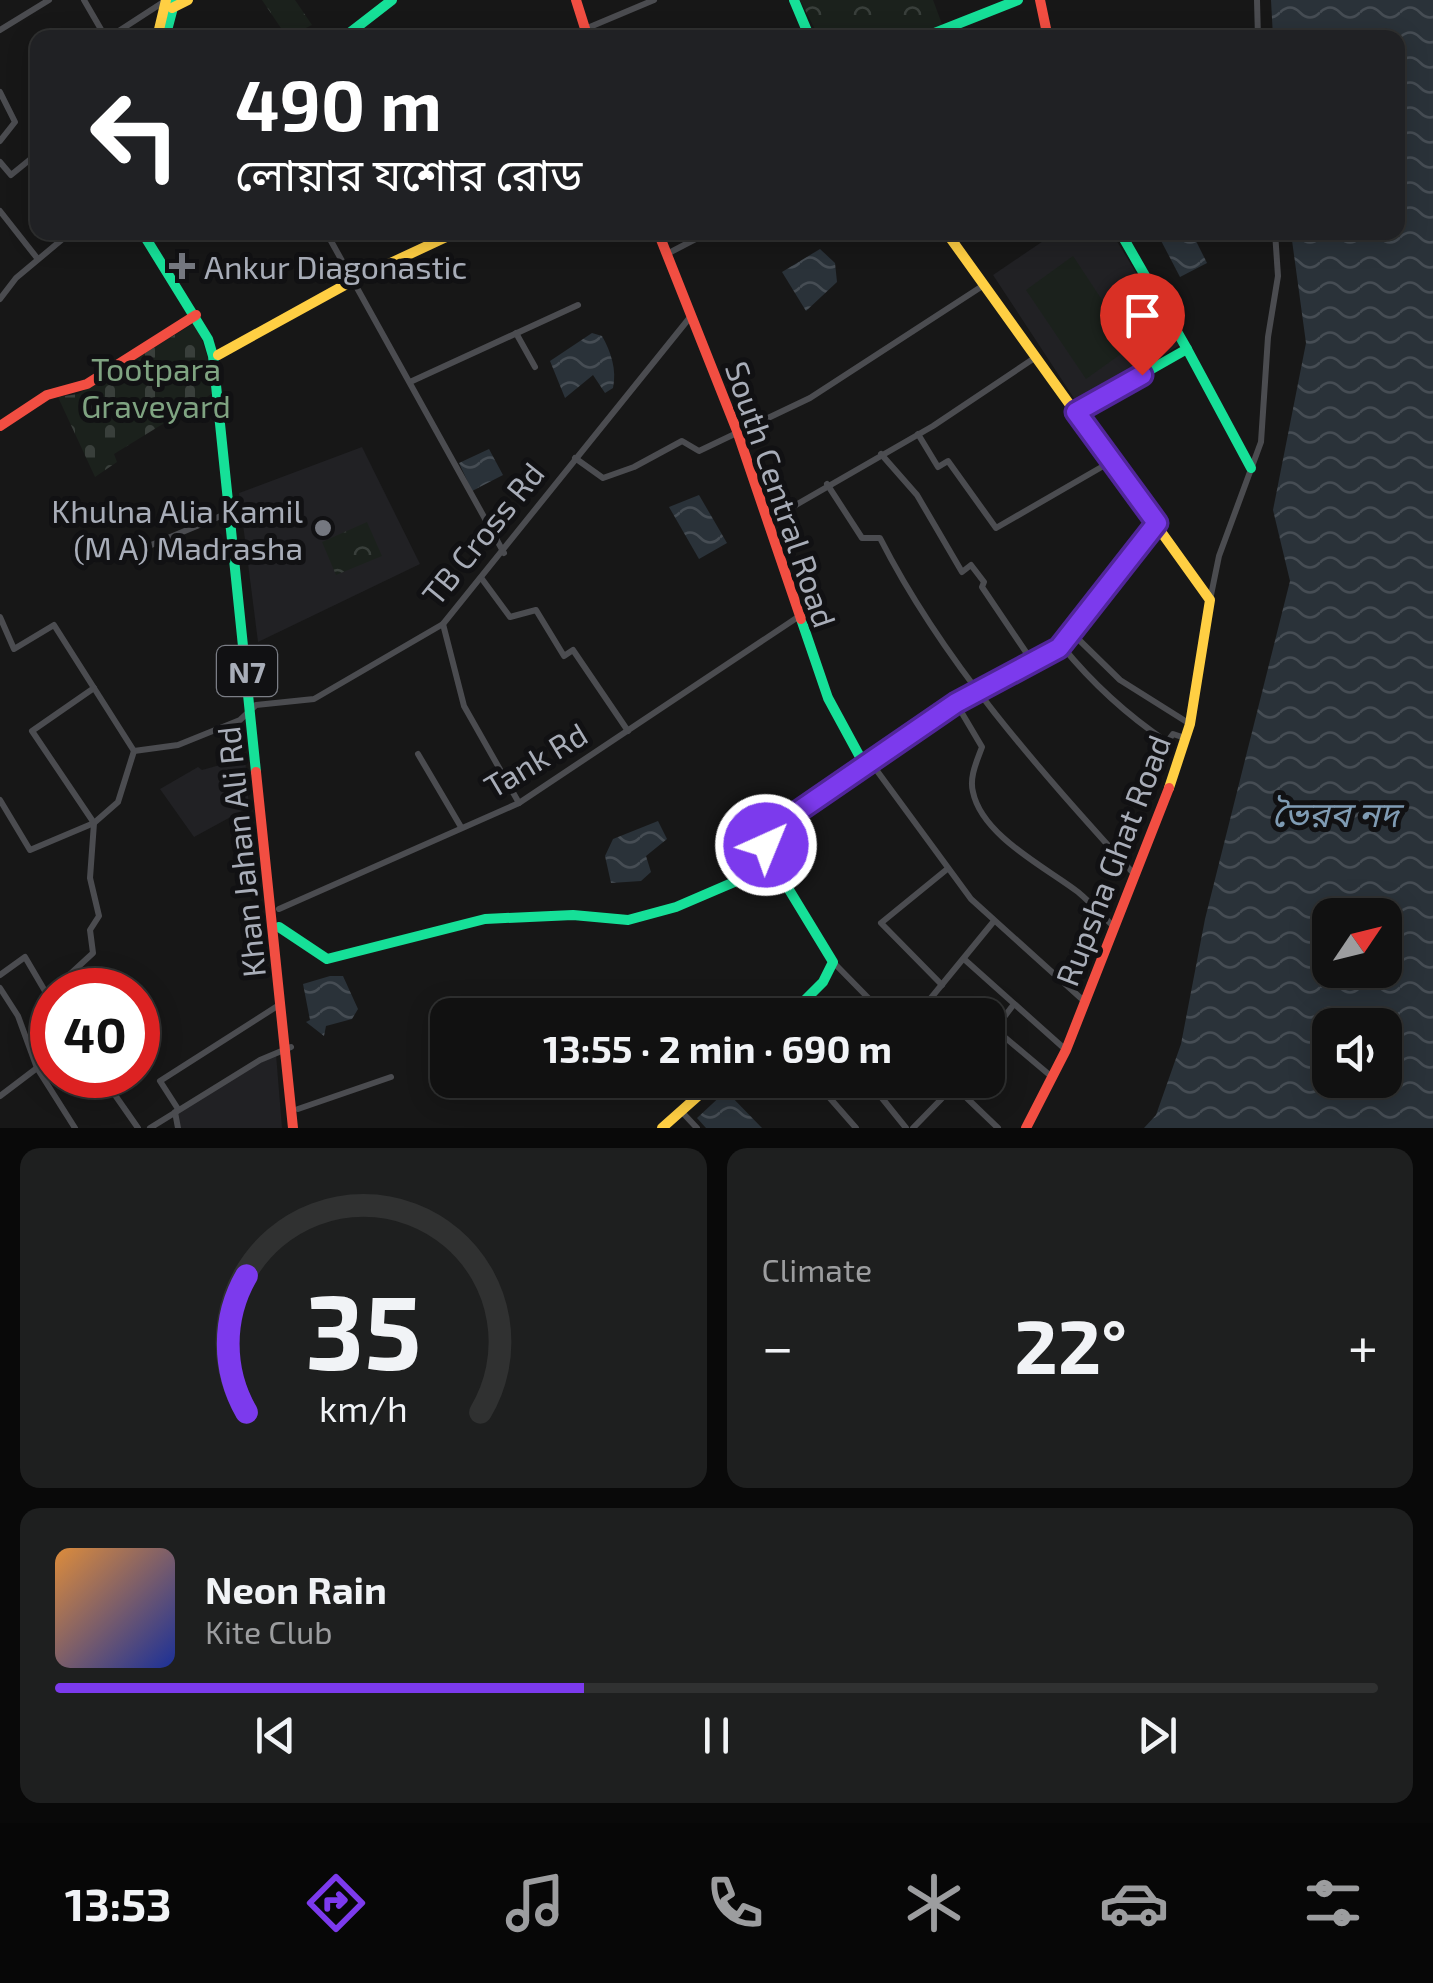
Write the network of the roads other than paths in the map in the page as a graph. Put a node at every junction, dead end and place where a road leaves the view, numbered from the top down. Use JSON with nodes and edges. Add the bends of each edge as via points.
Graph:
{"nodes":[{"id":1,"x":49,"y":0,"type":"edge"},
{"id":2,"x":84,"y":0,"type":"edge"},
{"id":3,"x":188,"y":0,"type":"edge"},
{"id":4,"x":392,"y":0,"type":"edge"},
{"id":5,"x":576,"y":0,"type":"edge"},
{"id":6,"x":654,"y":0,"type":"edge"},
{"id":7,"x":794,"y":0,"type":"edge"},
{"id":8,"x":1018,"y":0,"type":"edge"},
{"id":9,"x":1040,"y":0,"type":"edge"},
{"id":10,"x":1257,"y":0,"type":"edge"},
{"id":11,"x":169,"y":3,"type":"edge"},
{"id":12,"x":0,"y":30,"type":"edge"},
{"id":13,"x":102,"y":30,"type":"edge"},
{"id":14,"x":121,"y":30,"type":"edge"},
{"id":15,"x":160,"y":30,"type":"edge"},
{"id":16,"x":167,"y":30,"type":"edge"},
{"id":17,"x":353,"y":30,"type":"edge"},
{"id":18,"x":585,"y":30,"type":"edge"},
{"id":19,"x":592,"y":30,"type":"edge"},
{"id":20,"x":807,"y":30,"type":"edge"},
{"id":21,"x":942,"y":30,"type":"edge"},
{"id":22,"x":1046,"y":30,"type":"edge"},
{"id":23,"x":1258,"y":30,"type":"edge"},
{"id":24,"x":0,"y":92,"type":"edge"},
{"id":25,"x":0,"y":141,"type":"edge"},
{"id":26,"x":30,"y":160,"type":"edge"},
{"id":27,"x":0,"y":162,"type":"edge"},
{"id":28,"x":0,"y":210,"type":"edge"},
{"id":29,"x":61,"y":240,"type":"edge"},
{"id":30,"x":147,"y":240,"type":"edge"},
{"id":31,"x":154,"y":240,"type":"edge"},
{"id":32,"x":331,"y":240,"type":"edge"},
{"id":33,"x":440,"y":240,"type":"edge"},
{"id":34,"x":661,"y":240,"type":"edge"},
{"id":35,"x":693,"y":240,"type":"edge"},
{"id":36,"x":952,"y":240,"type":"edge"},
{"id":37,"x":1125,"y":240,"type":"edge"},
{"id":38,"x":1276,"y":240,"type":"edge"},
{"id":39,"x":666,"y":254,"type":"junction"},
{"id":40,"x":38,"y":258,"type":"junction"},
{"id":41,"x":354,"y":280,"type":"junction"},
{"id":42,"x":984,"y":285,"type":"junction"},
{"id":43,"x":0,"y":299,"type":"edge"},
{"id":44,"x":578,"y":305,"type":"dead end"},
{"id":45,"x":196,"y":315,"type":"junction"},
{"id":46,"x":692,"y":315,"type":"junction"},
{"id":47,"x":516,"y":333,"type":"junction"},
{"id":48,"x":1188,"y":350,"type":"junction"},
{"id":49,"x":218,"y":356,"type":"junction"},
{"id":50,"x":1037,"y":356,"type":"junction"},
{"id":51,"x":535,"y":368,"type":"dead end"},
{"id":52,"x":410,"y":382,"type":"junction"},
{"id":53,"x":1076,"y":412,"type":"junction"},
{"id":54,"x":0,"y":426,"type":"edge"},
{"id":55,"x":737,"y":431,"type":"junction"},
{"id":56,"x":918,"y":434,"type":"junction"},
{"id":57,"x":882,"y":454,"type":"junction"},
{"id":58,"x":575,"y":458,"type":"junction"},
{"id":59,"x":1112,"y":461,"type":"junction"},
{"id":60,"x":1251,"y":468,"type":"junction"},
{"id":61,"x":828,"y":484,"type":"junction"},
{"id":62,"x":229,"y":512,"type":"junction"},
{"id":63,"x":768,"y":522,"type":"junction"},
{"id":64,"x":1157,"y":523,"type":"junction"},
{"id":65,"x":144,"y":548,"type":"dead end"},
{"id":66,"x":504,"y":552,"type":"junction"},
{"id":67,"x":482,"y":579,"type":"junction"},
{"id":68,"x":1210,"y":600,"type":"junction"},
{"id":69,"x":798,"y":616,"type":"junction"},
{"id":70,"x":0,"y":617,"type":"edge"},
{"id":71,"x":442,"y":624,"type":"junction"},
{"id":72,"x":2,"y":630,"type":"edge"},
{"id":73,"x":1071,"y":632,"type":"junction"},
{"id":74,"x":1062,"y":645,"type":"junction"},
{"id":75,"x":1034,"y":665,"type":"junction"},
{"id":76,"x":94,"y":688,"type":"junction"},
{"id":77,"x":981,"y":694,"type":"junction"},
{"id":78,"x":956,"y":703,"type":"junction"},
{"id":79,"x":254,"y":708,"type":"junction"},
{"id":80,"x":1190,"y":724,"type":"junction"},
{"id":81,"x":628,"y":731,"type":"junction"},
{"id":82,"x":1186,"y":738,"type":"junction"},
{"id":83,"x":134,"y":750,"type":"junction"},
{"id":84,"x":418,"y":754,"type":"dead end"},
{"id":85,"x":869,"y":766,"type":"junction"},
{"id":86,"x":0,"y":800,"type":"edge"},
{"id":87,"x":519,"y":804,"type":"junction"},
{"id":88,"x":94,"y":823,"type":"junction"},
{"id":89,"x":462,"y":827,"type":"junction"},
{"id":90,"x":774,"y":865,"type":"junction"},
{"id":91,"x":946,"y":870,"type":"junction"},
{"id":92,"x":1134,"y":874,"type":"junction"},
{"id":93,"x":278,"y":909,"type":"junction"},
{"id":94,"x":994,"y":921,"type":"junction"},
{"id":95,"x":1112,"y":924,"type":"junction"},
{"id":96,"x":279,"y":926,"type":"junction"},
{"id":97,"x":964,"y":959,"type":"junction"},
{"id":98,"x":833,"y":962,"type":"junction"},
{"id":99,"x":32,"y":968,"type":"edge"},
{"id":100,"x":76,"y":968,"type":"edge"},
{"id":101,"x":0,"y":974,"type":"edge"},
{"id":102,"x":942,"y":985,"type":"junction"},
{"id":103,"x":0,"y":988,"type":"edge"},
{"id":104,"x":807,"y":998,"type":"edge"},
{"id":105,"x":869,"y":998,"type":"edge"},
{"id":106,"x":931,"y":998,"type":"edge"},
{"id":107,"x":1084,"y":1001,"type":"junction"},
{"id":108,"x":280,"y":1004,"type":"junction"},
{"id":109,"x":1014,"y":1004,"type":"junction"},
{"id":110,"x":30,"y":1049,"type":"edge"},
{"id":111,"x":288,"y":1049,"type":"junction"},
{"id":112,"x":1066,"y":1050,"type":"junction"},
{"id":113,"x":30,"y":1073,"type":"edge"},
{"id":114,"x":391,"y":1077,"type":"dead end"},
{"id":115,"x":1052,"y":1078,"type":"junction"},
{"id":116,"x":0,"y":1096,"type":"edge"},
{"id":117,"x":56,"y":1098,"type":"edge"},
{"id":118,"x":116,"y":1098,"type":"edge"},
{"id":119,"x":696,"y":1098,"type":"edge"},
{"id":120,"x":830,"y":1098,"type":"edge"},
{"id":121,"x":883,"y":1098,"type":"edge"},
{"id":122,"x":967,"y":1098,"type":"edge"},
{"id":123,"x":940,"y":1100,"type":"edge"},
{"id":124,"x":177,"y":1110,"type":"junction"},
{"id":125,"x":298,"y":1110,"type":"junction"},
{"id":126,"x":681,"y":1111,"type":"junction"},
{"id":127,"x":75,"y":1128,"type":"edge"},
{"id":128,"x":138,"y":1128,"type":"edge"},
{"id":129,"x":150,"y":1128,"type":"edge"},
{"id":130,"x":178,"y":1128,"type":"edge"},
{"id":131,"x":296,"y":1128,"type":"edge"},
{"id":132,"x":662,"y":1128,"type":"edge"},
{"id":133,"x":697,"y":1128,"type":"edge"},
{"id":134,"x":856,"y":1128,"type":"edge"},
{"id":135,"x":906,"y":1128,"type":"edge"},
{"id":136,"x":914,"y":1128,"type":"edge"},
{"id":137,"x":998,"y":1128,"type":"edge"},
{"id":138,"x":1026,"y":1128,"type":"edge"}],
"edges":[{"from":1,"to":12,"type":"street"},
{"from":2,"to":13,"type":"street"},
{"from":3,"to":11,"type":"main road"},
{"from":4,"to":17,"type":"main road"},
{"from":5,"to":18,"type":"main road"},
{"from":6,"to":19,"type":"street"},
{"from":7,"to":20,"type":"main road"},
{"from":8,"to":21,"type":"main road"},
{"from":9,"to":22,"type":"main road"},
{"from":10,"to":23,"type":"street"},
{"from":11,"to":14,"type":"street"},
{"from":11,"to":15,"type":"main road"},
{"from":11,"to":16,"type":"main road"},
{"from":24,"to":25,"type":"street","via":[[15,122]]},
{"from":26,"to":27,"type":"street","via":[[10,176]]},
{"from":28,"to":40,"type":"street"},
{"from":29,"to":40,"type":"street"},
{"from":30,"to":45,"type":"main road","name":"Khan Jahan Ali Rd","number":"N7"},
{"from":31,"to":45,"type":"main road","name":"Khan Jahan Ali Rd","number":"N7"},
{"from":32,"to":41,"type":"street"},
{"from":33,"to":41,"type":"main road"},
{"from":34,"to":39,"type":"main road","name":"South Central Road"},
{"from":35,"to":39,"type":"street"},
{"from":36,"to":42,"type":"main road"},
{"from":37,"to":48,"type":"main road"},
{"from":38,"to":60,"type":"street","via":[[1278,276],[1261,442]]},
{"from":39,"to":46,"type":"main road","name":"South Central Road"},
{"from":40,"to":43,"type":"street"},
{"from":41,"to":49,"type":"main road"},
{"from":41,"to":52,"type":"street"},
{"from":42,"to":50,"type":"main road"},
{"from":42,"to":55,"type":"street","via":[[810,398]]},
{"from":44,"to":47,"type":"street"},
{"from":45,"to":49,"type":"main road","name":"Khan Jahan Ali Rd","number":"N7"},
{"from":45,"to":54,"type":"main road","via":[[86,384],[47,395]]},
{"from":45,"to":62,"type":"main road","name":"Khan Jahan Ali Rd","number":"N7","via":[[213,356]]},
{"from":46,"to":55,"type":"main road","name":"South Central Road"},
{"from":46,"to":58,"type":"street","name":"TB Cross Rd"},
{"from":47,"to":51,"type":"street"},
{"from":47,"to":52,"type":"street"},
{"from":48,"to":53,"type":"main road"},
{"from":48,"to":60,"type":"main road"},
{"from":49,"to":79,"type":"main road","name":"Khan Jahan Ali Rd","number":"N7"},
{"from":50,"to":53,"type":"main road"},
{"from":50,"to":56,"type":"street"},
{"from":52,"to":66,"type":"street"},
{"from":53,"to":59,"type":"main road"},
{"from":55,"to":58,"type":"street","via":[[699,451],[682,441],[603,478]]},
{"from":55,"to":63,"type":"main road","name":"South Central Road"},
{"from":56,"to":57,"type":"street"},
{"from":56,"to":59,"type":"street","via":[[938,467],[948,461],[996,528]]},
{"from":57,"to":61,"type":"street"},
{"from":57,"to":75,"type":"street","via":[[916,495],[962,572],[972,565]]},
{"from":58,"to":66,"type":"street","name":"TB Cross Rd"},
{"from":59,"to":64,"type":"main road"},
{"from":60,"to":68,"type":"street"},
{"from":61,"to":63,"type":"street"},
{"from":61,"to":77,"type":"street","via":[[862,538],[880,538],[904,586]]},
{"from":62,"to":65,"type":"street"},
{"from":62,"to":79,"type":"main road","name":"Khan Jahan Ali Rd","number":"N7"},
{"from":63,"to":69,"type":"main road","name":"South Central Road"},
{"from":64,"to":68,"type":"main road"},
{"from":64,"to":73,"type":"main road"},
{"from":66,"to":67,"type":"street","name":"TB Cross Rd"},
{"from":67,"to":71,"type":"street","name":"TB Cross Rd"},
{"from":67,"to":81,"type":"street","via":[[510,617],[536,610],[564,656],[574,650]]},
{"from":68,"to":80,"type":"main road","name":"Rupsha Ghat Road"},
{"from":69,"to":81,"type":"street","name":"Tank Rd"},
{"from":69,"to":85,"type":"main road","name":"South Central Road","via":[[828,698]]},
{"from":70,"to":72,"type":"street"},
{"from":71,"to":79,"type":"street","name":"TB Cross Rd","via":[[314,699]]},
{"from":71,"to":87,"type":"street","via":[[464,706]]},
{"from":72,"to":76,"type":"street","via":[[14,650],[54,626]]},
{"from":73,"to":74,"type":"main road"},
{"from":73,"to":80,"type":"street","via":[[1120,680]]},
{"from":74,"to":75,"type":"main road"},
{"from":74,"to":82,"type":"street","via":[[1139,723],[1168,742],[1173,734]]},
{"from":75,"to":77,"type":"main road"},
{"from":76,"to":83,"type":"street"},
{"from":76,"to":88,"type":"street","via":[[32,732]]},
{"from":77,"to":78,"type":"main road"},
{"from":77,"to":92,"type":"street"},
{"from":78,"to":85,"type":"main road"},
{"from":78,"to":95,"type":"street","via":[[982,747],[972,776],[985,816],[1033,864]]},
{"from":79,"to":83,"type":"street","name":"TB Cross Rd","via":[[178,745]]},
{"from":79,"to":93,"type":"main road","name":"Khan Jahan Ali Rd","number":"N7"},
{"from":79,"to":108,"type":"main road","name":"Khan Jahan Ali Rd","number":"N7"},
{"from":80,"to":82,"type":"main road","name":"Rupsha Ghat Road"},
{"from":81,"to":87,"type":"street","name":"Tank Rd"},
{"from":82,"to":92,"type":"main road","name":"Rupsha Ghat Road"},
{"from":83,"to":88,"type":"street","via":[[118,802]]},
{"from":84,"to":89,"type":"street"},
{"from":85,"to":90,"type":"main road","via":[[767,834]]},
{"from":85,"to":91,"type":"street"},
{"from":86,"to":88,"type":"street","via":[[30,850]]},
{"from":87,"to":89,"type":"street","name":"Tank Rd"},
{"from":88,"to":100,"type":"street","via":[[90,878],[99,916],[90,930],[94,953]]},
{"from":89,"to":93,"type":"street","name":"Tank Rd"},
{"from":90,"to":96,"type":"main road","via":[[628,920],[485,919],[327,959]]},
{"from":90,"to":98,"type":"main road"},
{"from":91,"to":94,"type":"street"},
{"from":91,"to":102,"type":"street","via":[[881,924]]},
{"from":92,"to":95,"type":"main road","name":"Rupsha Ghat Road"},
{"from":93,"to":96,"type":"main road","name":"Khan Jahan Ali Rd","number":"N7"},
{"from":94,"to":97,"type":"street"},
{"from":94,"to":107,"type":"street"},
{"from":95,"to":107,"type":"main road","name":"Rupsha Ghat Road"},
{"from":96,"to":111,"type":"main road","name":"Khan Jahan Ali Rd","number":"N7"},
{"from":97,"to":102,"type":"street"},
{"from":97,"to":109,"type":"street"},
{"from":98,"to":104,"type":"main road"},
{"from":98,"to":105,"type":"street"},
{"from":99,"to":101,"type":"street","via":[[25,957]]},
{"from":102,"to":106,"type":"street"},
{"from":103,"to":110,"type":"street"},
{"from":107,"to":112,"type":"main road","name":"Rupsha Ghat Road"},
{"from":108,"to":111,"type":"main road","name":"Khan Jahan Ali Rd","number":"N7"},
{"from":108,"to":124,"type":"street","via":[[160,1080]]},
{"from":109,"to":112,"type":"street"},
{"from":109,"to":115,"type":"street","via":[[994,1028]]},
{"from":111,"to":124,"type":"street"},
{"from":111,"to":125,"type":"main road","name":"Khan Jahan Ali Rd","number":"N7"},
{"from":111,"to":131,"type":"main road","name":"Khan Jahan Ali Rd","number":"N7"},
{"from":112,"to":115,"type":"main road","name":"Rupsha Ghat Road"},
{"from":113,"to":116,"type":"street"},
{"from":114,"to":125,"type":"street"},
{"from":115,"to":138,"type":"main road","name":"Rupsha Ghat Road"},
{"from":117,"to":127,"type":"street"},
{"from":118,"to":128,"type":"street"},
{"from":119,"to":126,"type":"main road"},
{"from":120,"to":134,"type":"street"},
{"from":121,"to":135,"type":"street"},
{"from":122,"to":137,"type":"street"},
{"from":123,"to":136,"type":"street"},
{"from":124,"to":129,"type":"street"},
{"from":124,"to":130,"type":"street"},
{"from":125,"to":131,"type":"main road","name":"Khan Jahan Ali Rd","number":"N7"},
{"from":126,"to":132,"type":"main road"},
{"from":126,"to":133,"type":"street"}]}
